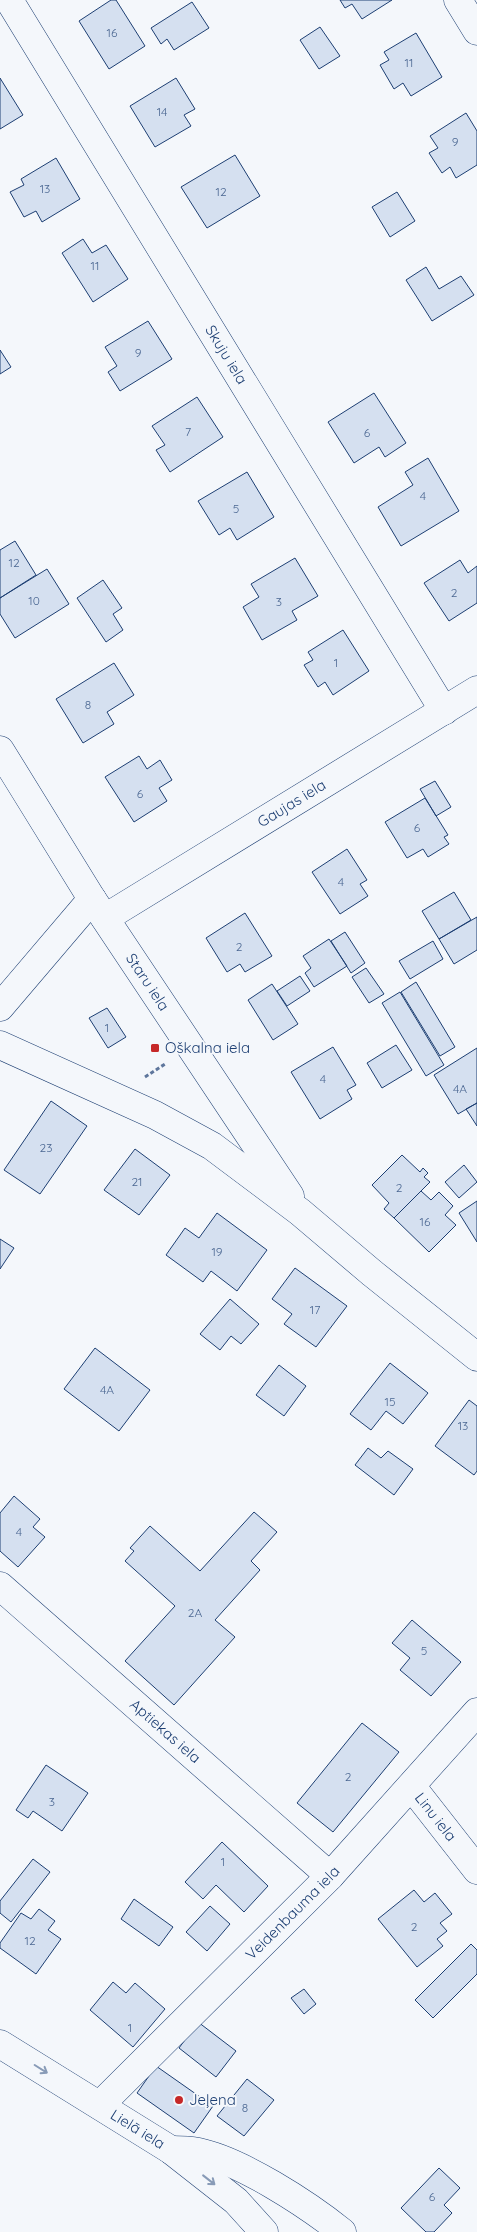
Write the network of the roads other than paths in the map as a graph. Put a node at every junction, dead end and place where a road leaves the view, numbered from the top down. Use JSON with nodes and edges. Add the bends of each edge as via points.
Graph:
{"nodes":[{"id":1,"x":458,"y":0,"type":"edge"},
{"id":2,"x":7,"y":2,"type":"edge"},
{"id":3,"x":477,"y":31,"type":"edge"},
{"id":4,"x":477,"y":690,"type":"edge"},
{"id":5,"x":444,"y":711,"type":"junction"},
{"id":6,"x":0,"y":750,"type":"edge"},
{"id":7,"x":99,"y":908,"type":"junction"},
{"id":8,"x":0,"y":1007,"type":"edge"},
{"id":9,"x":0,"y":1045,"type":"edge"},
{"id":10,"x":300,"y":1212,"type":"junction"},
{"id":11,"x":477,"y":1357,"type":"edge"},
{"id":12,"x":0,"y":1586,"type":"edge"},
{"id":13,"x":477,"y":1712,"type":"edge"},
{"id":14,"x":412,"y":1787,"type":"junction"},
{"id":15,"x":477,"y":1870,"type":"edge"},
{"id":16,"x":330,"y":1876,"type":"junction"},
{"id":17,"x":0,"y":2044,"type":"edge"},
{"id":18,"x":100,"y":2105,"type":"junction"},
{"id":19,"x":171,"y":2150,"type":"junction"},
{"id":20,"x":264,"y":2232,"type":"edge"},
{"id":21,"x":342,"y":2232,"type":"edge"}],
"edges":[{"from":1,"to":3,"type":"street"},
{"from":2,"to":5,"type":"street","name":"Skuju iela"},
{"from":4,"to":5,"type":"street","name":"Gaujas iela"},
{"from":5,"to":7,"type":"street","name":"Gaujas iela"},
{"from":6,"to":7,"type":"street","name":"Staru iela"},
{"from":7,"to":8,"type":"street","name":"Gaujas iela"},
{"from":7,"to":10,"type":"street","name":"Staru iela"},
{"from":9,"to":10,"type":"street","via":[[155,1115],[212,1146]]},
{"from":10,"to":11,"type":"street"},
{"from":12,"to":16,"type":"street","name":"Aptiekas iela"},
{"from":13,"to":14,"type":"street","name":"Veidenbauma iela"},
{"from":14,"to":15,"type":"street","name":"Linu iela"},
{"from":14,"to":16,"type":"street","name":"Veidenbauma iela"},
{"from":16,"to":18,"type":"street","name":"Veidenbauma iela"},
{"from":17,"to":18,"type":"street","name":"Lielā iela","one_way":true},
{"from":18,"to":19,"type":"street","name":"Lielā iela"},
{"from":19,"to":20,"type":"street","name":"Lielā iela","one_way":true,"via":[[236,2201]]},
{"from":19,"to":21,"type":"street","via":[[198,2152],[242,2168],[318,2212]]}]}
